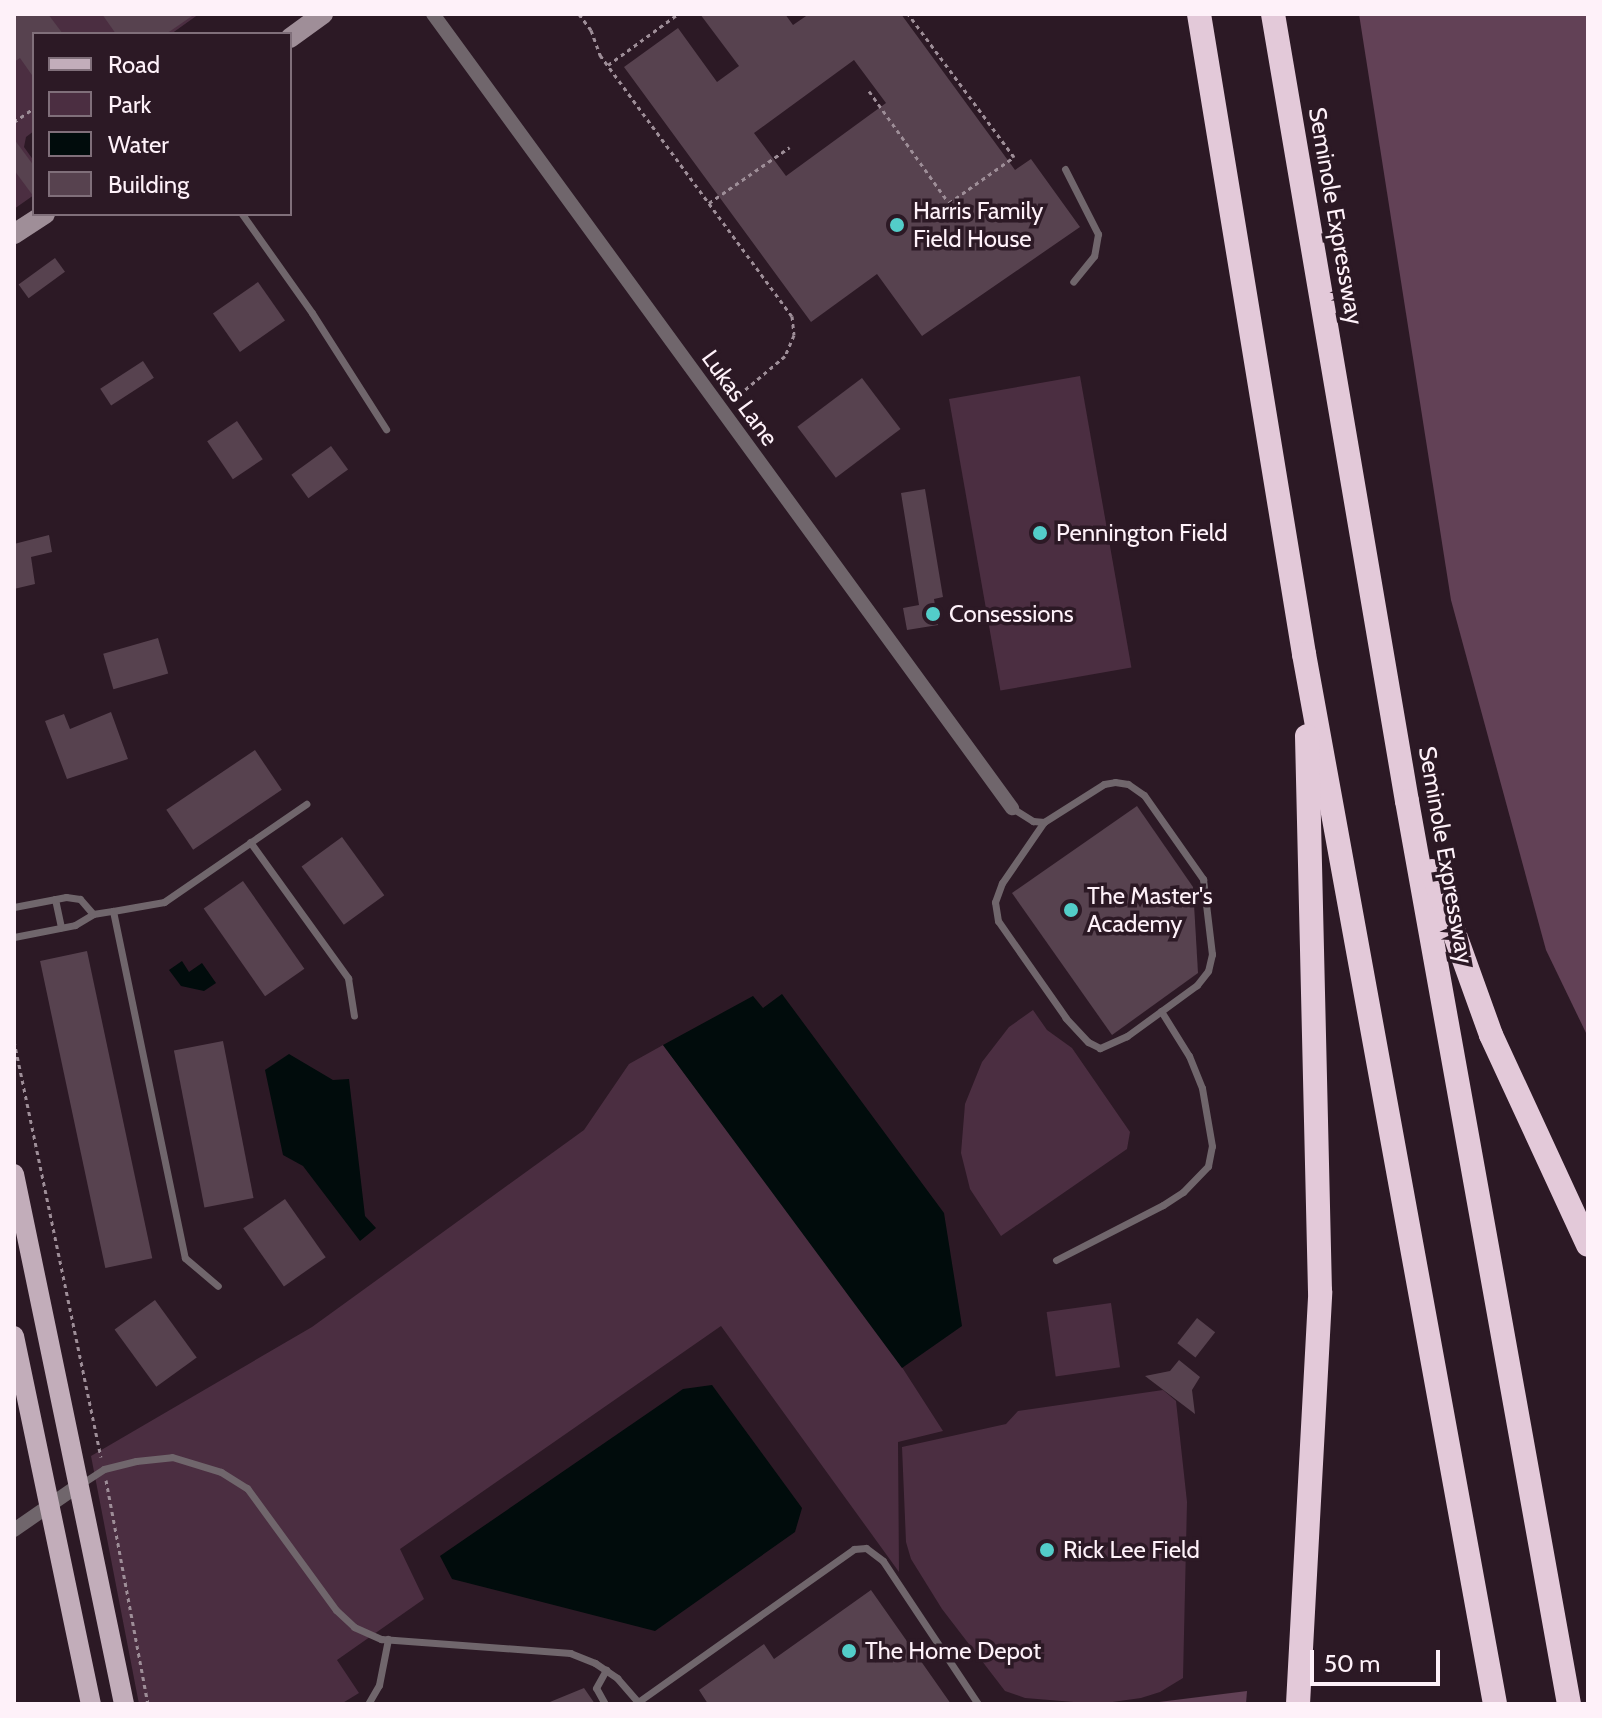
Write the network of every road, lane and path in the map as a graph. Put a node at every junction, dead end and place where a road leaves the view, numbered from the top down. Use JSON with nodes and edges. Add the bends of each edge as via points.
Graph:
{"nodes":[{"id":1,"x":323,"y":14,"type":"edge"},
{"id":2,"x":433,"y":14,"type":"edge"},
{"id":3,"x":579,"y":14,"type":"edge"},
{"id":4,"x":678,"y":14,"type":"edge"},
{"id":5,"x":908,"y":14,"type":"edge"},
{"id":6,"x":1199,"y":14,"type":"edge"},
{"id":7,"x":1273,"y":14,"type":"edge"},
{"id":8,"x":292,"y":37,"type":"edge"},
{"id":9,"x":608,"y":65,"type":"junction"},
{"id":10,"x":869,"y":91,"type":"dead end"},
{"id":11,"x":32,"y":109,"type":"edge"},
{"id":12,"x":14,"y":122,"type":"edge"},
{"id":13,"x":790,"y":147,"type":"dead end"},
{"id":14,"x":1065,"y":169,"type":"dead end"},
{"id":15,"x":709,"y":203,"type":"junction"},
{"id":16,"x":42,"y":216,"type":"edge"},
{"id":17,"x":243,"y":216,"type":"edge"},
{"id":18,"x":14,"y":234,"type":"edge"},
{"id":19,"x":1073,"y":282,"type":"dead end"},
{"id":20,"x":733,"y":402,"type":"dead end"},
{"id":21,"x":386,"y":429,"type":"dead end"},
{"id":22,"x":1304,"y":654,"type":"junction"},
{"id":23,"x":1407,"y":801,"type":"junction"},
{"id":24,"x":306,"y":804,"type":"dead end"},
{"id":25,"x":1012,"y":808,"type":"joint"},
{"id":26,"x":1044,"y":822,"type":"junction"},
{"id":27,"x":250,"y":842,"type":"junction"},
{"id":28,"x":55,"y":899,"type":"junction"},
{"id":29,"x":14,"y":907,"type":"edge"},
{"id":30,"x":113,"y":911,"type":"junction"},
{"id":31,"x":93,"y":914,"type":"junction"},
{"id":32,"x":61,"y":927,"type":"junction"},
{"id":33,"x":14,"y":937,"type":"edge"},
{"id":34,"x":1161,"y":1011,"type":"junction"},
{"id":35,"x":354,"y":1016,"type":"dead end"},
{"id":36,"x":14,"y":1041,"type":"edge"},
{"id":37,"x":14,"y":1174,"type":"edge"},
{"id":38,"x":1588,"y":1245,"type":"edge"},
{"id":39,"x":1056,"y":1260,"type":"dead end"},
{"id":40,"x":218,"y":1286,"type":"dead end"},
{"id":41,"x":14,"y":1336,"type":"edge"},
{"id":42,"x":99,"y":1448,"type":"dead end"},
{"id":43,"x":79,"y":1485,"type":"junction"},
{"id":44,"x":108,"y":1487,"type":"dead end"},
{"id":45,"x":49,"y":1506,"type":"junction"},
{"id":46,"x":14,"y":1530,"type":"edge"},
{"id":47,"x":388,"y":1639,"type":"junction"},
{"id":48,"x":606,"y":1670,"type":"junction"},
{"id":49,"x":639,"y":1703,"type":"edge"},
{"id":50,"x":91,"y":1704,"type":"edge"},
{"id":51,"x":124,"y":1704,"type":"edge"},
{"id":52,"x":148,"y":1704,"type":"edge"},
{"id":53,"x":368,"y":1704,"type":"edge"},
{"id":54,"x":605,"y":1704,"type":"edge"},
{"id":55,"x":978,"y":1704,"type":"edge"},
{"id":56,"x":1298,"y":1704,"type":"edge"},
{"id":57,"x":1495,"y":1704,"type":"edge"},
{"id":58,"x":1569,"y":1704,"type":"edge"}],
"edges":[{"from":1,"to":8,"type":"street"},
{"from":2,"to":25,"type":"street","name":"Lukas Lane"},
{"from":3,"to":9,"type":"path"},
{"from":4,"to":9,"type":"path"},
{"from":5,"to":10,"type":"path","via":[[1014,157],[949,203]]},
{"from":6,"to":22,"type":"highway"},
{"from":7,"to":23,"type":"highway","name":"Seminole Expressway"},
{"from":9,"to":15,"type":"path"},
{"from":11,"to":12,"type":"path"},
{"from":13,"to":15,"type":"path"},
{"from":14,"to":19,"type":"lane","via":[[1098,234],[1094,256]]},
{"from":15,"to":20,"type":"path","via":[[793,322],[792,344],[785,356]]},
{"from":16,"to":18,"type":"street"},
{"from":17,"to":21,"type":"lane"},
{"from":22,"to":56,"type":"highway","via":[[1320,1292]]},
{"from":22,"to":57,"type":"highway"},
{"from":23,"to":38,"type":"highway","via":[[1491,1035]]},
{"from":23,"to":58,"type":"highway","name":"Seminole Expressway"},
{"from":24,"to":27,"type":"lane"},
{"from":25,"to":26,"type":"lane"},
{"from":26,"to":34,"type":"lane","via":[[1002,883],[995,902],[998,921],[1066,1018],[1095,1047],[1105,1048]]},
{"from":26,"to":34,"type":"lane","via":[[1104,784],[1128,784],[1144,795],[1203,879],[1211,964],[1197,985]]},
{"from":27,"to":30,"type":"lane","via":[[164,902]]},
{"from":27,"to":35,"type":"lane","via":[[348,978]]},
{"from":28,"to":29,"type":"lane"},
{"from":28,"to":31,"type":"lane","via":[[80,899]]},
{"from":28,"to":32,"type":"lane"},
{"from":30,"to":31,"type":"lane"},
{"from":30,"to":40,"type":"lane","via":[[185,1258]]},
{"from":31,"to":32,"type":"lane"},
{"from":32,"to":33,"type":"lane"},
{"from":34,"to":39,"type":"lane","via":[[1202,1088],[1212,1146],[1208,1166],[1163,1205]]},
{"from":36,"to":42,"type":"path"},
{"from":37,"to":43,"type":"main road"},
{"from":41,"to":45,"type":"main road"},
{"from":43,"to":45,"type":"street"},
{"from":43,"to":47,"type":"lane","via":[[104,1469],[160,1458],[221,1472],[247,1488],[336,1610],[354,1627]]},
{"from":43,"to":51,"type":"main road"},
{"from":44,"to":52,"type":"path"},
{"from":45,"to":46,"type":"street"},
{"from":45,"to":50,"type":"main road"},
{"from":47,"to":48,"type":"lane","via":[[570,1653]]},
{"from":47,"to":53,"type":"lane","via":[[379,1685]]},
{"from":48,"to":49,"type":"lane"},
{"from":48,"to":54,"type":"lane","via":[[596,1688]]},
{"from":49,"to":55,"type":"lane","via":[[854,1549],[866,1548],[883,1561]]}]}
